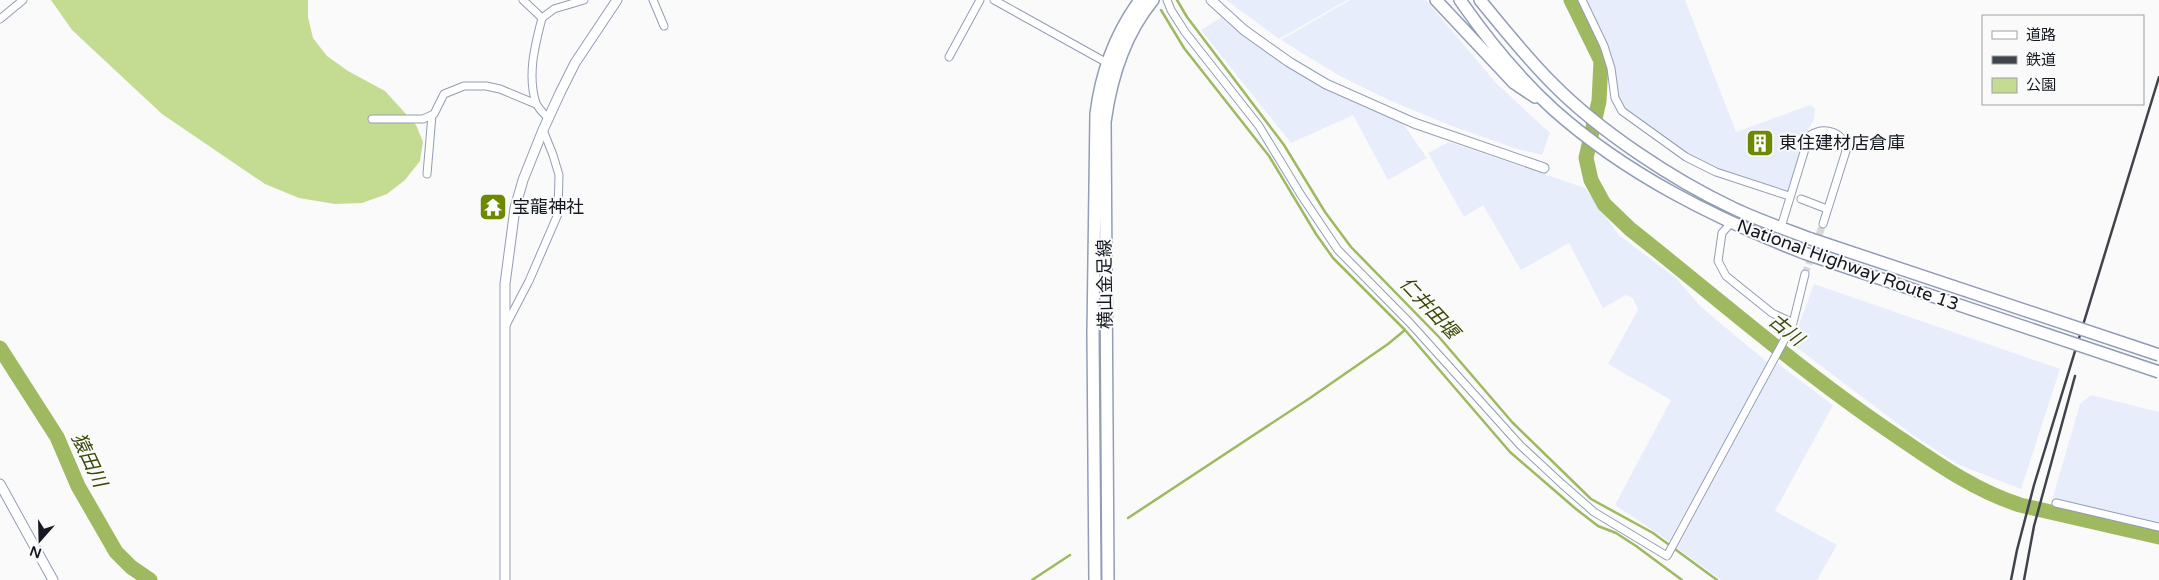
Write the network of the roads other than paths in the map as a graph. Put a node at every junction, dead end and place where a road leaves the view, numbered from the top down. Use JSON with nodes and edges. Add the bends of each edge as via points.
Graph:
{"nodes":[{"id":1,"x":23,"y":0,"type":"edge"},
{"id":2,"x":523,"y":0,"type":"edge"},
{"id":3,"x":584,"y":0,"type":"edge"},
{"id":4,"x":617,"y":0,"type":"edge"},
{"id":5,"x":653,"y":0,"type":"edge"},
{"id":6,"x":980,"y":0,"type":"edge"},
{"id":7,"x":994,"y":0,"type":"edge"},
{"id":8,"x":1140,"y":0,"type":"edge"},
{"id":9,"x":1153,"y":0,"type":"edge"},
{"id":10,"x":1167,"y":0,"type":"edge"},
{"id":11,"x":1211,"y":0,"type":"edge"},
{"id":12,"x":1436,"y":0,"type":"edge"},
{"id":13,"x":1460,"y":0,"type":"edge"},
{"id":14,"x":1480,"y":0,"type":"edge"},
{"id":15,"x":1491,"y":0,"type":"edge"},
{"id":16,"x":1582,"y":0,"type":"edge"},
{"id":17,"x":0,"y":18,"type":"edge"},
{"id":18,"x":542,"y":18,"type":"junction"},
{"id":19,"x":664,"y":26,"type":"dead end"},
{"id":20,"x":1522,"y":50,"type":"junction"},
{"id":21,"x":949,"y":57,"type":"dead end"},
{"id":22,"x":1112,"y":65,"type":"junction"},
{"id":23,"x":536,"y":104,"type":"junction"},
{"id":24,"x":1554,"y":109,"type":"junction"},
{"id":25,"x":432,"y":115,"type":"junction"},
{"id":26,"x":548,"y":118,"type":"junction"},
{"id":27,"x":372,"y":119,"type":"dead end"},
{"id":28,"x":543,"y":130,"type":"junction"},
{"id":29,"x":1544,"y":168,"type":"dead end"},
{"id":30,"x":427,"y":174,"type":"dead end"},
{"id":31,"x":1786,"y":195,"type":"dead end"},
{"id":32,"x":1801,"y":199,"type":"dead end"},
{"id":33,"x":1827,"y":209,"type":"junction"},
{"id":34,"x":1731,"y":223,"type":"junction"},
{"id":35,"x":1823,"y":224,"type":"tunnel mouth"},
{"id":36,"x":1781,"y":227,"type":"junction"},
{"id":37,"x":1805,"y":274,"type":"tunnel mouth"},
{"id":38,"x":1793,"y":323,"type":"junction"},
{"id":39,"x":505,"y":328,"type":"junction"},
{"id":40,"x":2159,"y":355,"type":"edge"},
{"id":41,"x":2159,"y":372,"type":"edge"},
{"id":42,"x":0,"y":484,"type":"edge"},
{"id":43,"x":2056,"y":503,"type":"dead end"},
{"id":44,"x":2159,"y":527,"type":"edge"},
{"id":45,"x":53,"y":580,"type":"edge"},
{"id":46,"x":505,"y":580,"type":"edge"},
{"id":47,"x":1095,"y":580,"type":"edge"},
{"id":48,"x":1108,"y":580,"type":"edge"}],
"edges":[{"from":1,"to":17,"type":"street"},
{"from":2,"to":18,"type":"street"},
{"from":3,"to":18,"type":"street","via":[[554,9]]},
{"from":4,"to":26,"type":"street","via":[[575,63]]},
{"from":5,"to":19,"type":"street"},
{"from":6,"to":21,"type":"street"},
{"from":7,"to":22,"type":"street"},
{"from":8,"to":22,"type":"main road","name":"横山金足線","via":[[1121,32]]},
{"from":9,"to":22,"type":"main road","name":"横山金足線"},
{"from":10,"to":38,"type":"street","via":[[1185,32],[1259,126],[1338,250],[1410,322],[1520,445],[1594,512],[1667,556]]},
{"from":11,"to":29,"type":"street","via":[[1244,30],[1326,84],[1414,123]]},
{"from":12,"to":24,"type":"main road","via":[[1514,83]]},
{"from":13,"to":24,"type":"main road","name":"National Highway Route 13","via":[[1498,49]]},
{"from":14,"to":20,"type":"main road","name":"National Highway Route 13"},
{"from":15,"to":20,"type":"main road"},
{"from":16,"to":31,"type":"street","via":[[1604,46],[1615,98],[1622,110],[1686,157],[1716,172]]},
{"from":18,"to":23,"type":"street","via":[[533,55]]},
{"from":20,"to":36,"type":"main road","name":"National Highway Route 13","via":[[1583,112],[1666,172],[1732,208]]},
{"from":22,"to":47,"type":"main road","name":"横山金足線","via":[[1098,97],[1094,154]]},
{"from":22,"to":48,"type":"main road","name":"横山金足線","via":[[1104,139]]},
{"from":23,"to":25,"type":"street","via":[[500,89],[464,86],[444,94]]},
{"from":23,"to":26,"type":"street"},
{"from":24,"to":34,"type":"main road","name":"National Highway Route 13","via":[[1625,165]]},
{"from":25,"to":27,"type":"street","via":[[423,119]]},
{"from":25,"to":30,"type":"street"},
{"from":26,"to":28,"type":"street"},
{"from":28,"to":39,"type":"street","via":[[515,208],[505,284]]},
{"from":28,"to":39,"type":"street","via":[[559,175],[558,214]]},
{"from":32,"to":33,"type":"street"},
{"from":33,"to":35,"type":"street"},
{"from":33,"to":36,"type":"street","via":[[1846,146],[1840,136],[1820,130],[1810,136]]},
{"from":34,"to":38,"type":"street","via":[[1722,233],[1718,261],[1726,276],[1772,313]]},
{"from":34,"to":41,"type":"main road","name":"National Highway Route 13","bridge":true,"via":[[1804,252]]},
{"from":36,"to":40,"type":"main road","name":"National Highway Route 13","bridge":true},
{"from":37,"to":38,"type":"street"},
{"from":39,"to":46,"type":"street"},
{"from":42,"to":45,"type":"street"},
{"from":43,"to":44,"type":"street"}]}
